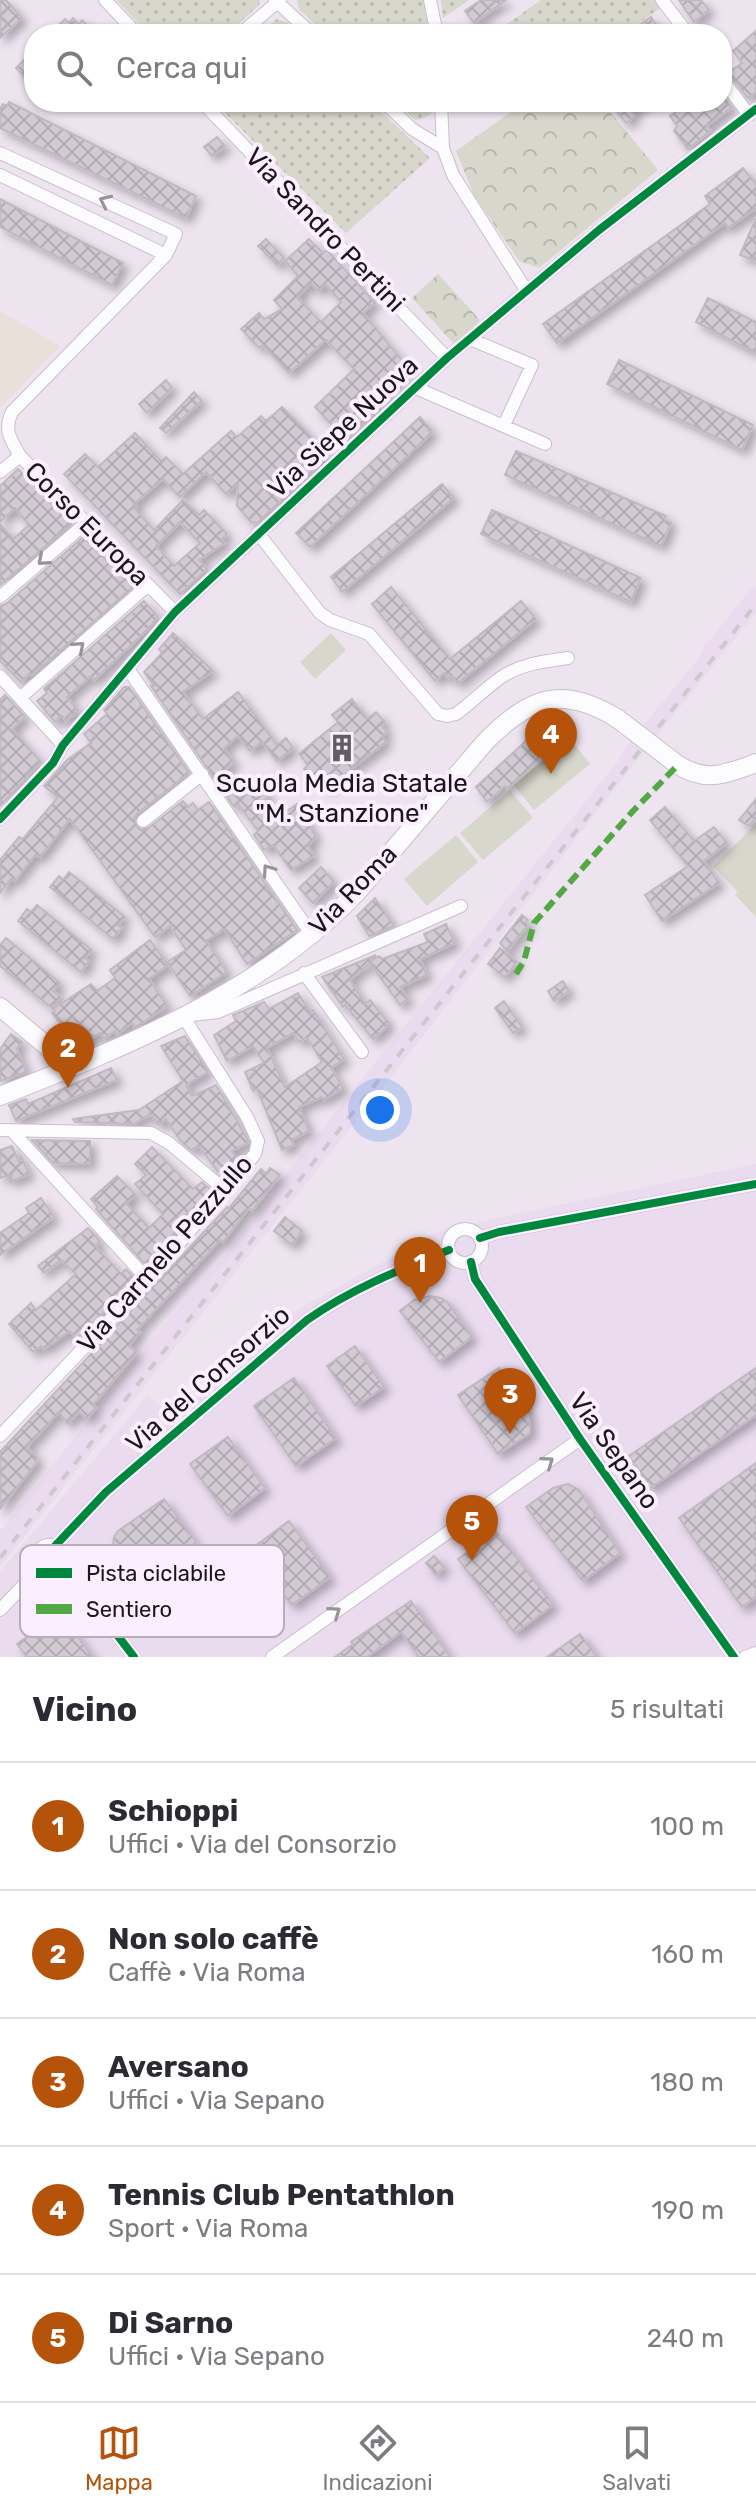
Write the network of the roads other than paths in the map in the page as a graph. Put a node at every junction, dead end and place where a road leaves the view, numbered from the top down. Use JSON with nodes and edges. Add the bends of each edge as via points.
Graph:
{"nodes":[{"id":1,"x":105,"y":0,"type":"edge"},
{"id":2,"x":430,"y":0,"type":"edge"},
{"id":3,"x":662,"y":0,"type":"edge"},
{"id":4,"x":277,"y":1,"type":"edge"},
{"id":5,"x":128,"y":24,"type":"edge"},
{"id":6,"x":251,"y":24,"type":"edge"},
{"id":7,"x":301,"y":24,"type":"edge"},
{"id":8,"x":435,"y":24,"type":"edge"},
{"id":9,"x":680,"y":24,"type":"edge"},
{"id":10,"x":732,"y":90,"type":"edge"},
{"id":11,"x":212,"y":112,"type":"edge"},
{"id":12,"x":394,"y":112,"type":"edge"},
{"id":13,"x":441,"y":112,"type":"edge"},
{"id":14,"x":752,"y":112,"type":"edge"},
{"id":15,"x":443,"y":148,"type":"junction"},
{"id":16,"x":0,"y":153,"type":"edge"},
{"id":17,"x":0,"y":175,"type":"edge"},
{"id":18,"x":166,"y":255,"type":"junction"},
{"id":19,"x":526,"y":290,"type":"junction"},
{"id":20,"x":470,"y":339,"type":"junction"},
{"id":21,"x":447,"y":358,"type":"junction"},
{"id":22,"x":416,"y":388,"type":"junction"},
{"id":23,"x":504,"y":425,"type":"junction"},
{"id":24,"x":545,"y":444,"type":"dead end"},
{"id":25,"x":20,"y":456,"type":"junction"},
{"id":26,"x":0,"y":472,"type":"edge"},
{"id":27,"x":86,"y":523,"type":"junction"},
{"id":28,"x":258,"y":533,"type":"junction"},
{"id":29,"x":148,"y":585,"type":"junction"},
{"id":30,"x":0,"y":597,"type":"edge"},
{"id":31,"x":175,"y":612,"type":"junction"},
{"id":32,"x":568,"y":658,"type":"dead end"},
{"id":33,"x":128,"y":669,"type":"junction"},
{"id":34,"x":0,"y":676,"type":"edge"},
{"id":35,"x":20,"y":698,"type":"junction"},
{"id":36,"x":63,"y":745,"type":"junction"},
{"id":37,"x":756,"y":763,"type":"edge"},
{"id":38,"x":202,"y":774,"type":"junction"},
{"id":39,"x":1,"y":817,"type":"edge"},
{"id":40,"x":143,"y":821,"type":"dead end"},
{"id":41,"x":461,"y":906,"type":"dead end"},
{"id":42,"x":312,"y":935,"type":"junction"},
{"id":43,"x":304,"y":973,"type":"junction"},
{"id":44,"x":0,"y":1007,"type":"edge"},
{"id":45,"x":183,"y":1016,"type":"junction"},
{"id":46,"x":362,"y":1052,"type":"dead end"},
{"id":47,"x":67,"y":1070,"type":"junction"},
{"id":48,"x":0,"y":1096,"type":"edge"},
{"id":49,"x":6,"y":1131,"type":"edge"},
{"id":50,"x":756,"y":1184,"type":"edge"},
{"id":51,"x":225,"y":1190,"type":"junction"},
{"id":52,"x":480,"y":1238,"type":"junction"},
{"id":53,"x":449,"y":1250,"type":"junction"},
{"id":54,"x":471,"y":1262,"type":"junction"},
{"id":55,"x":148,"y":1280,"type":"junction"},
{"id":56,"x":0,"y":1436,"type":"edge"},
{"id":57,"x":580,"y":1439,"type":"junction"},
{"id":58,"x":56,"y":1545,"type":"edge"},
{"id":59,"x":20,"y":1589,"type":"edge"},
{"id":60,"x":0,"y":1610,"type":"edge"},
{"id":61,"x":119,"y":1637,"type":"edge"},
{"id":62,"x":756,"y":1653,"type":"edge"},
{"id":63,"x":134,"y":1657,"type":"edge"},
{"id":64,"x":272,"y":1657,"type":"edge"},
{"id":65,"x":734,"y":1657,"type":"edge"},
{"id":66,"x":745,"y":1657,"type":"edge"}],
"edges":[{"from":1,"to":5,"type":"street"},
{"from":2,"to":8,"type":"street"},
{"from":3,"to":9,"type":"street"},
{"from":4,"to":6,"type":"street"},
{"from":4,"to":7,"type":"street"},
{"from":10,"to":14,"type":"street"},
{"from":11,"to":21,"type":"street","name":"Via Sandro Pertini"},
{"from":12,"to":15,"type":"street"},
{"from":13,"to":15,"type":"street"},
{"from":14,"to":19,"type":"street","name":"Via Siepe Nuova"},
{"from":15,"to":19,"type":"street","via":[[469,204]]},
{"from":18,"to":16,"type":"street","name":"Corso Europa","one_way":true,"via":[[176,234]]},
{"from":17,"to":18,"type":"street"},
{"from":18,"to":25,"type":"street","name":"Corso Europa","via":[[12,412],[7,433]]},
{"from":19,"to":20,"type":"street","name":"Via Siepe Nuova"},
{"from":20,"to":21,"type":"street","name":"Via Siepe Nuova"},
{"from":20,"to":23,"type":"street","via":[[532,365]]},
{"from":21,"to":22,"type":"street","name":"Via Siepe Nuova"},
{"from":22,"to":23,"type":"street"},
{"from":22,"to":28,"type":"street","name":"Via Siepe Nuova"},
{"from":23,"to":24,"type":"street"},
{"from":25,"to":26,"type":"street"},
{"from":25,"to":27,"type":"street","name":"Corso Europa"},
{"from":27,"to":29,"type":"street","name":"Corso Europa"},
{"from":27,"to":30,"type":"street","one_way":true},
{"from":28,"to":31,"type":"street","name":"Via Siepe Nuova"},
{"from":28,"to":32,"type":"street","name":"Via Siepe Nuova","via":[[320,613],[369,634],[438,714],[456,714],[516,669]]},
{"from":29,"to":31,"type":"street","name":"Corso Europa"},
{"from":35,"to":29,"type":"street","one_way":true},
{"from":31,"to":33,"type":"street","name":"Via Siepe Nuova"},
{"from":33,"to":36,"type":"street","name":"Via Siepe Nuova"},
{"from":33,"to":38,"type":"street"},
{"from":34,"to":35,"type":"street"},
{"from":35,"to":36,"type":"street"},
{"from":36,"to":39,"type":"street","name":"Via Siepe Nuova","via":[[53,763]]},
{"from":37,"to":42,"type":"street","name":"Via Roma","bridge":true,"via":[[722,775],[700,776],[597,706],[569,698],[528,706],[486,741],[358,891]]},
{"from":38,"to":40,"type":"street"},
{"from":42,"to":38,"type":"street","one_way":true},
{"from":41,"to":43,"type":"street"},
{"from":42,"to":45,"type":"street","name":"Via Roma"},
{"from":43,"to":45,"type":"street","via":[[218,1012]]},
{"from":43,"to":46,"type":"street"},
{"from":44,"to":47,"type":"street"},
{"from":45,"to":47,"type":"street","name":"Via Roma"},
{"from":45,"to":51,"type":"street","name":"Via Carmelo Pezzullo","via":[[258,1141],[255,1154]]},
{"from":47,"to":48,"type":"street","name":"Via Roma"},
{"from":49,"to":51,"type":"street","via":[[151,1133]]},
{"from":49,"to":55,"type":"street"},
{"from":50,"to":52,"type":"street"},
{"from":51,"to":55,"type":"street","name":"Via Carmelo Pezzullo"},
{"from":52,"to":53,"type":"street","via":[[462,1229],[452,1234]]},
{"from":52,"to":54,"type":"street","via":[[482,1249]]},
{"from":53,"to":54,"type":"street","via":[[460,1262]]},
{"from":53,"to":58,"type":"street","name":"Via del Consorzio","via":[[377,1279],[307,1320],[106,1492]]},
{"from":54,"to":57,"type":"street","name":"Via Sepano","via":[[475,1279]]},
{"from":55,"to":56,"type":"street","name":"Via Carmelo Pezzullo"},
{"from":64,"to":57,"type":"street","name":"Via Sepano","one_way":true},
{"from":57,"to":65,"type":"street","name":"Via Sepano"},
{"from":59,"to":60,"type":"street"},
{"from":61,"to":63,"type":"street"},
{"from":62,"to":66,"type":"street"}]}
